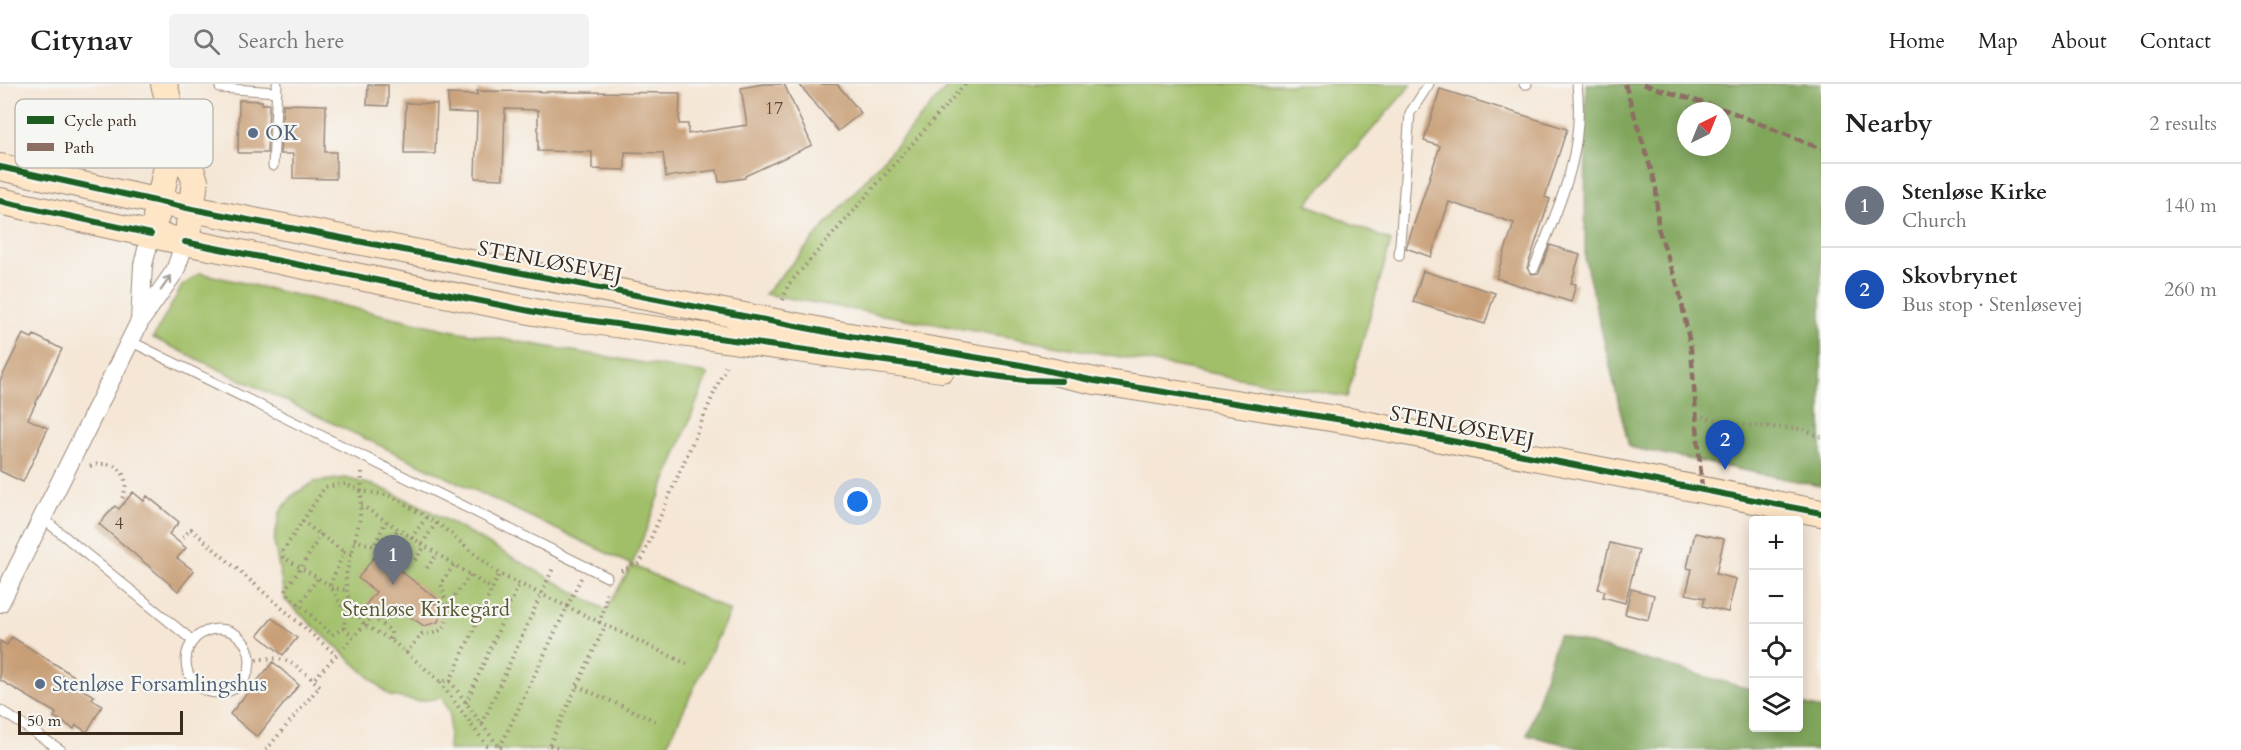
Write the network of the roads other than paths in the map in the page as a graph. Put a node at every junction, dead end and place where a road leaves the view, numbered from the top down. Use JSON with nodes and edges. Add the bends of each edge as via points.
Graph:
{"nodes":[{"id":1,"x":164,"y":84,"type":"edge"},
{"id":2,"x":1430,"y":84,"type":"edge"},
{"id":3,"x":1577,"y":84,"type":"edge"},
{"id":4,"x":220,"y":88,"type":"dead end"},
{"id":5,"x":277,"y":88,"type":"edge"},
{"id":6,"x":168,"y":99,"type":"edge"},
{"id":7,"x":273,"y":166,"type":"dead end"},
{"id":8,"x":0,"y":167,"type":"edge"},
{"id":9,"x":165,"y":168,"type":"edge"},
{"id":10,"x":191,"y":168,"type":"edge"},
{"id":11,"x":0,"y":201,"type":"edge"},
{"id":12,"x":160,"y":202,"type":"junction"},
{"id":13,"x":192,"y":209,"type":"junction"},
{"id":14,"x":151,"y":234,"type":"junction"},
{"id":15,"x":185,"y":242,"type":"junction"},
{"id":16,"x":1399,"y":256,"type":"dead end"},
{"id":17,"x":1534,"y":268,"type":"dead end"},
{"id":18,"x":140,"y":321,"type":"junction"},
{"id":19,"x":130,"y":341,"type":"junction"},
{"id":20,"x":1095,"y":381,"type":"junction"},
{"id":21,"x":1821,"y":513,"type":"edge"},
{"id":22,"x":41,"y":517,"type":"junction"},
{"id":23,"x":607,"y":577,"type":"road end"},
{"id":24,"x":0,"y":603,"type":"edge"},
{"id":25,"x":193,"y":640,"type":"junction"},
{"id":26,"x":0,"y":710,"type":"edge"},
{"id":27,"x":61,"y":750,"type":"edge"}],
"edges":[{"from":1,"to":6,"type":"street"},
{"from":2,"to":16,"type":"lane","via":[[1410,113]]},
{"from":3,"to":17,"type":"lane","via":[[1580,109],[1573,168]]},
{"from":4,"to":5,"type":"lane"},
{"from":5,"to":7,"type":"lane"},
{"from":8,"to":12,"type":"street","name":"STENLØSEVEJ"},
{"from":9,"to":12,"type":"street"},
{"from":10,"to":13,"type":"street","via":[[195,181]]},
{"from":11,"to":14,"type":"street","name":"STENLØSEVEJ"},
{"from":12,"to":13,"type":"street","name":"STENLØSEVEJ"},
{"from":12,"to":14,"type":"street"},
{"from":13,"to":15,"type":"street"},
{"from":13,"to":20,"type":"street","name":"STENLØSEVEJ"},
{"from":14,"to":15,"type":"street","name":"STENLØSEVEJ"},
{"from":14,"to":18,"type":"street","via":[[143,265]]},
{"from":18,"to":15,"type":"street","one_way":true,"via":[[175,271]]},
{"from":15,"to":20,"type":"street","name":"STENLØSEVEJ","via":[[550,315],[1024,380]]},
{"from":18,"to":19,"type":"street"},
{"from":19,"to":22,"type":"street"},
{"from":19,"to":23,"type":"lane"},
{"from":20,"to":21,"type":"street","name":"STENLØSEVEJ","via":[[1349,421]]},
{"from":22,"to":24,"type":"street"},
{"from":22,"to":25,"type":"lane"},
{"from":25,"to":25,"type":"lane","via":[[216,629],[229,631],[244,643],[250,662],[241,684],[219,694],[196,686],[185,663]]},
{"from":26,"to":27,"type":"lane"}]}
